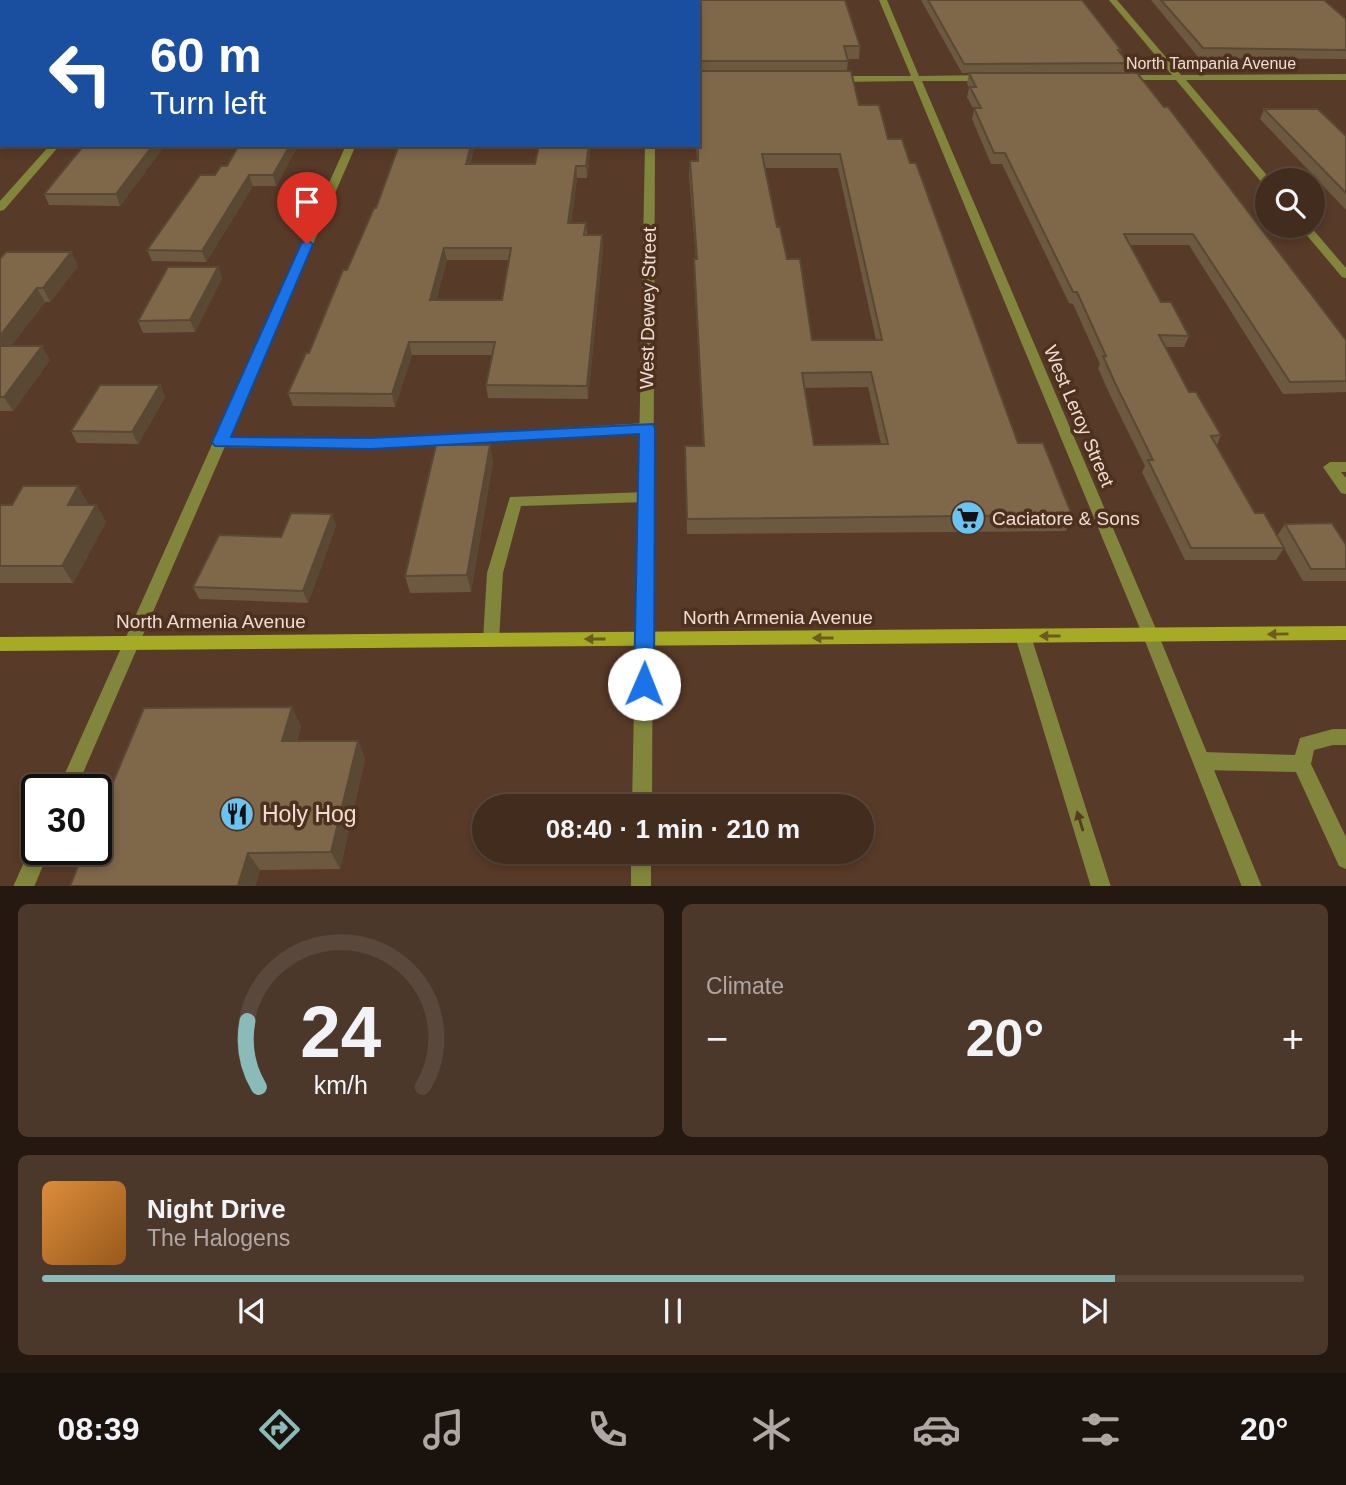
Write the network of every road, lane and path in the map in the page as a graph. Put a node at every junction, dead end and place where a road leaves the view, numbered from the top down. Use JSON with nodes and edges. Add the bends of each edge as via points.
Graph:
{"nodes":[{"id":1,"x":883,"y":0,"type":"edge"},
{"id":2,"x":1113,"y":0,"type":"edge"},
{"id":3,"x":1346,"y":77,"type":"edge"},
{"id":4,"x":996,"y":78,"type":"edge"},
{"id":5,"x":1117,"y":78,"type":"edge"},
{"id":6,"x":1177,"y":78,"type":"junction"},
{"id":7,"x":821,"y":79,"type":"edge"},
{"id":8,"x":916,"y":79,"type":"junction"},
{"id":9,"x":53,"y":147,"type":"edge"},
{"id":10,"x":350,"y":147,"type":"edge"},
{"id":11,"x":650,"y":147,"type":"edge"},
{"id":12,"x":1255,"y":168,"type":"edge"},
{"id":13,"x":0,"y":208,"type":"edge"},
{"id":14,"x":1314,"y":238,"type":"edge"},
{"id":15,"x":1346,"y":275,"type":"edge"},
{"id":16,"x":647,"y":428,"type":"junction"},
{"id":17,"x":220,"y":442,"type":"junction"},
{"id":18,"x":1346,"y":467,"type":"edge"},
{"id":19,"x":1346,"y":489,"type":"edge"},
{"id":20,"x":646,"y":497,"type":"junction"},
{"id":21,"x":1346,"y":634,"type":"edge"},
{"id":22,"x":1024,"y":636,"type":"junction"},
{"id":23,"x":1150,"y":636,"type":"junction"},
{"id":24,"x":645,"y":639,"type":"junction"},
{"id":25,"x":491,"y":640,"type":"junction"},
{"id":26,"x":133,"y":642,"type":"junction"},
{"id":27,"x":0,"y":643,"type":"edge"},
{"id":28,"x":1346,"y":737,"type":"edge"},
{"id":29,"x":1202,"y":761,"type":"junction"},
{"id":30,"x":1302,"y":764,"type":"junction"},
{"id":31,"x":74,"y":774,"type":"edge"},
{"id":32,"x":642,"y":794,"type":"edge"},
{"id":33,"x":1346,"y":859,"type":"edge"},
{"id":34,"x":641,"y":864,"type":"edge"},
{"id":35,"x":33,"y":865,"type":"edge"},
{"id":36,"x":23,"y":886,"type":"edge"},
{"id":37,"x":641,"y":886,"type":"edge"},
{"id":38,"x":1101,"y":886,"type":"edge"},
{"id":39,"x":1252,"y":886,"type":"edge"}],
"edges":[{"from":1,"to":8,"type":"street","name":"West Leroy Street"},
{"from":2,"to":6,"type":"street"},
{"from":3,"to":6,"type":"street","name":"North Tampania Avenue"},
{"from":4,"to":8,"type":"street"},
{"from":5,"to":6,"type":"street","name":"North Tampania Avenue"},
{"from":6,"to":12,"type":"street"},
{"from":7,"to":8,"type":"street"},
{"from":8,"to":23,"type":"street","name":"West Leroy Street"},
{"from":9,"to":13,"type":"street"},
{"from":10,"to":17,"type":"street"},
{"from":11,"to":16,"type":"street","name":"West Dewey Street"},
{"from":14,"to":15,"type":"street"},
{"from":16,"to":17,"type":"street","via":[[371,444]]},
{"from":16,"to":20,"type":"street","name":"West Dewey Street"},
{"from":17,"to":26,"type":"street"},
{"from":18,"to":19,"type":"street","via":[[1330,467]]},
{"from":20,"to":24,"type":"street","name":"West Dewey Street"},
{"from":20,"to":25,"type":"street","via":[[515,501],[495,573]]},
{"from":21,"to":23,"type":"main road","name":"North Armenia Avenue","one_way":true},
{"from":23,"to":22,"type":"main road","name":"North Armenia Avenue","one_way":true},
{"from":22,"to":24,"type":"main road","name":"North Armenia Avenue","one_way":true},
{"from":38,"to":22,"type":"street","one_way":true},
{"from":23,"to":29,"type":"street","name":"West Leroy Street"},
{"from":24,"to":25,"type":"main road","name":"North Armenia Avenue","one_way":true},
{"from":24,"to":32,"type":"street","name":"West Dewey Street"},
{"from":25,"to":26,"type":"main road","name":"North Armenia Avenue"},
{"from":26,"to":27,"type":"main road","name":"North Armenia Avenue"},
{"from":26,"to":31,"type":"street"},
{"from":28,"to":30,"type":"street","via":[[1306,744]]},
{"from":29,"to":30,"type":"street"},
{"from":29,"to":39,"type":"street","name":"West Leroy Street"},
{"from":30,"to":33,"type":"street"},
{"from":34,"to":37,"type":"street"},
{"from":35,"to":36,"type":"street"}]}
